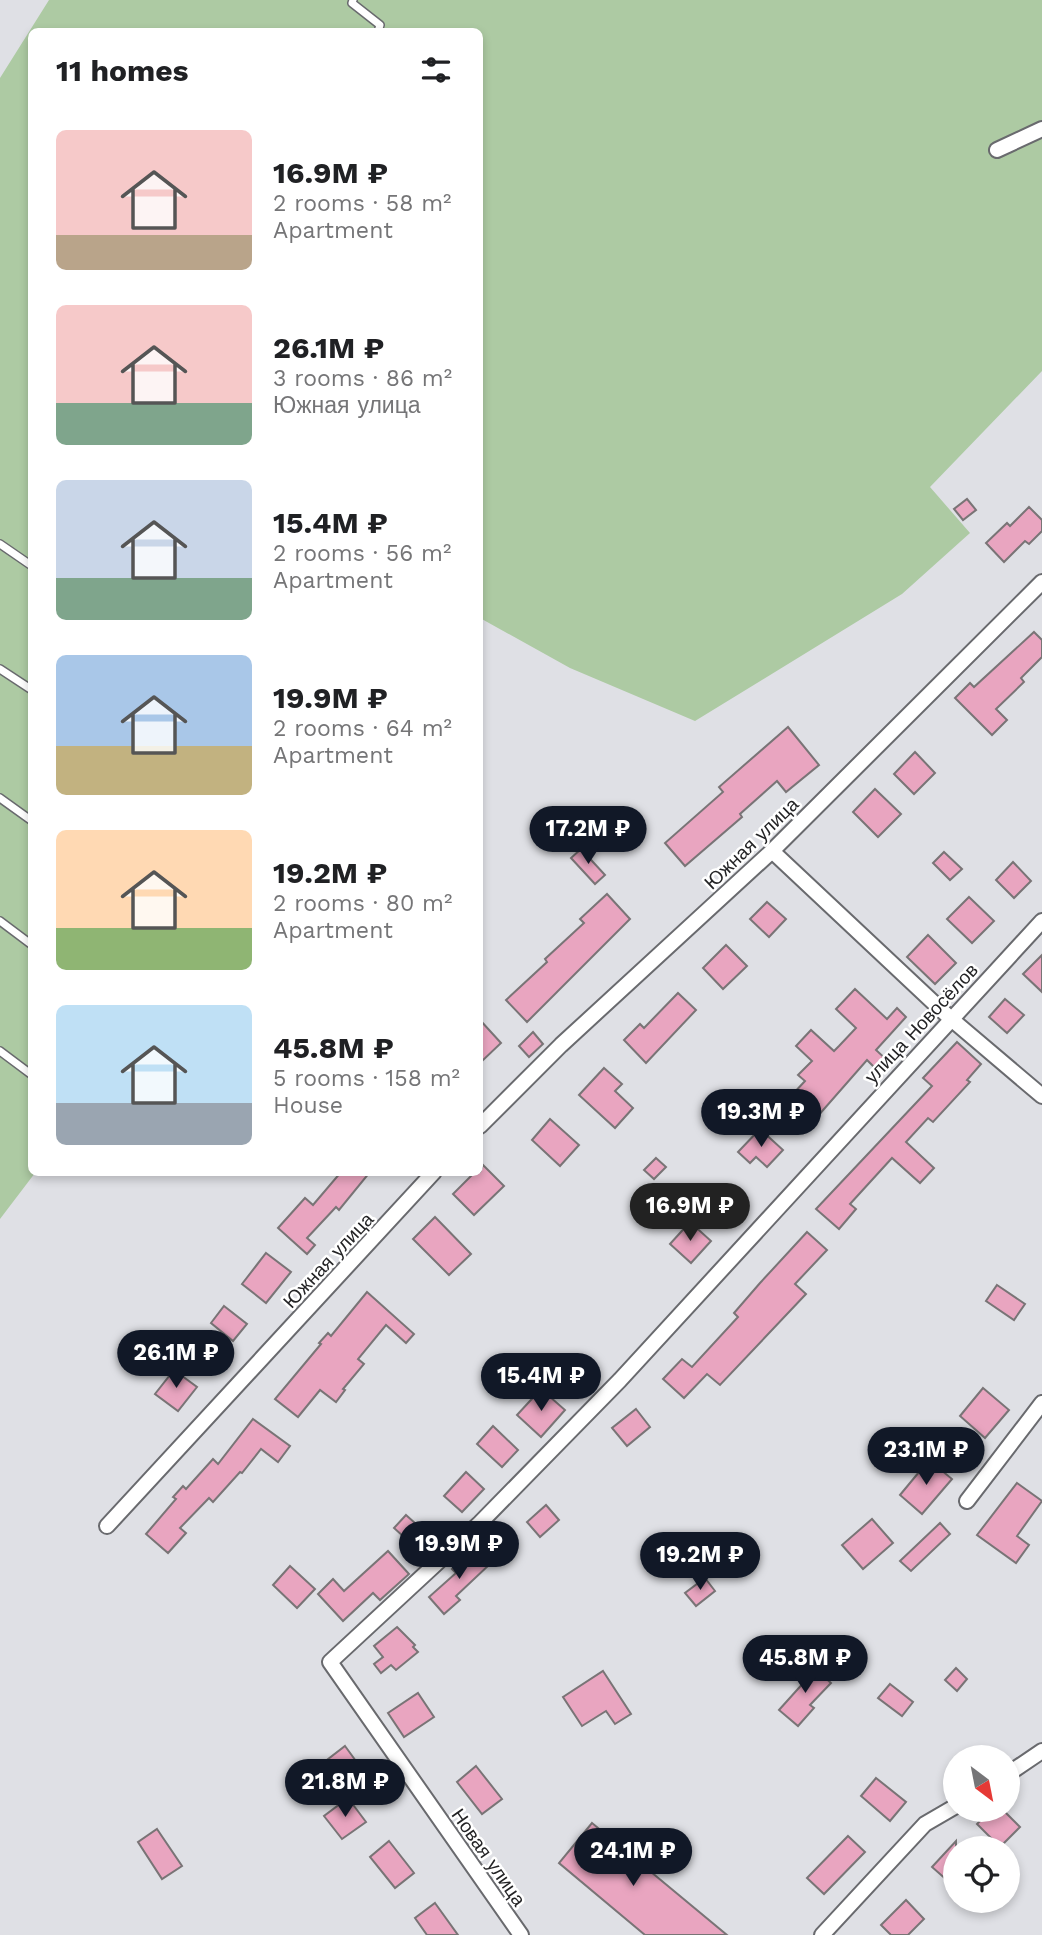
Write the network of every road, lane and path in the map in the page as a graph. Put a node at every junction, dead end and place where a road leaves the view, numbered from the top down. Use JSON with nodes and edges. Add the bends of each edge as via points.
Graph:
{"nodes":[{"id":1,"x":353,"y":0,"type":"edge"},
{"id":2,"x":379,"y":28,"type":"edge"},
{"id":3,"x":1042,"y":129,"type":"edge"},
{"id":4,"x":997,"y":150,"type":"dead end"},
{"id":5,"x":0,"y":544,"type":"edge"},
{"id":6,"x":28,"y":563,"type":"edge"},
{"id":7,"x":1042,"y":582,"type":"edge"},
{"id":8,"x":0,"y":669,"type":"edge"},
{"id":9,"x":28,"y":687,"type":"edge"},
{"id":10,"x":0,"y":798,"type":"edge"},
{"id":11,"x":28,"y":818,"type":"edge"},
{"id":12,"x":772,"y":851,"type":"junction"},
{"id":13,"x":1042,"y":921,"type":"edge"},
{"id":14,"x":0,"y":922,"type":"edge"},
{"id":15,"x":28,"y":942,"type":"edge"},
{"id":16,"x":950,"y":1018,"type":"junction"},
{"id":17,"x":0,"y":1051,"type":"edge"},
{"id":18,"x":28,"y":1072,"type":"edge"},
{"id":19,"x":1042,"y":1096,"type":"edge"},
{"id":20,"x":483,"y":1123,"type":"edge"},
{"id":21,"x":430,"y":1176,"type":"edge"},
{"id":22,"x":1042,"y":1403,"type":"edge"},
{"id":23,"x":967,"y":1501,"type":"dead end"},
{"id":24,"x":107,"y":1527,"type":"dead end"},
{"id":25,"x":330,"y":1662,"type":"joint"},
{"id":26,"x":1042,"y":1751,"type":"edge"},
{"id":27,"x":1020,"y":1766,"type":"edge"},
{"id":28,"x":943,"y":1813,"type":"edge"},
{"id":29,"x":521,"y":1935,"type":"edge"},
{"id":30,"x":822,"y":1935,"type":"edge"}],
"edges":[{"from":1,"to":2,"type":"lane"},
{"from":3,"to":4,"type":"street"},
{"from":5,"to":6,"type":"lane"},
{"from":7,"to":12,"type":"street","name":"Южная улица"},
{"from":8,"to":9,"type":"lane"},
{"from":10,"to":11,"type":"lane"},
{"from":12,"to":16,"type":"street"},
{"from":12,"to":20,"type":"street","name":"Южная улица"},
{"from":13,"to":16,"type":"street","name":"улица Новосёлов"},
{"from":14,"to":15,"type":"lane"},
{"from":16,"to":19,"type":"street"},
{"from":16,"to":25,"type":"street","name":"улица Новосёлов","via":[[620,1380],[480,1523]]},
{"from":17,"to":18,"type":"lane"},
{"from":21,"to":24,"type":"street","name":"Южная улица"},
{"from":22,"to":23,"type":"street"},
{"from":25,"to":29,"type":"street","name":"Новая улица"},
{"from":26,"to":27,"type":"street"},
{"from":28,"to":30,"type":"street","via":[[925,1824]]}]}
